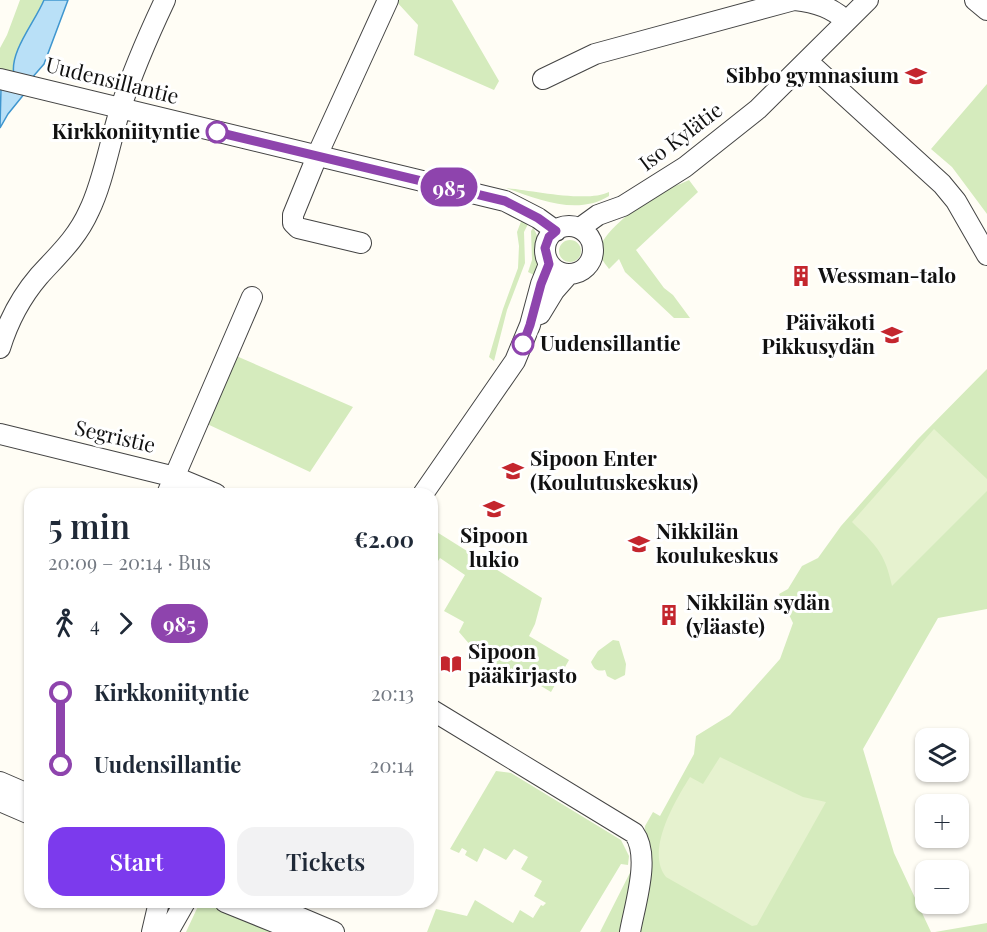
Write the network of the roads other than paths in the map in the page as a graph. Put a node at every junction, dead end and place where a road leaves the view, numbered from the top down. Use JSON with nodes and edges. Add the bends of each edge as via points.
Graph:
{"nodes":[{"id":1,"x":165,"y":0,"type":"edge"},
{"id":2,"x":388,"y":0,"type":"edge"},
{"id":3,"x":795,"y":0,"type":"edge"},
{"id":4,"x":868,"y":0,"type":"edge"},
{"id":5,"x":975,"y":0,"type":"edge"},
{"id":6,"x":987,"y":10,"type":"edge"},
{"id":7,"x":846,"y":21,"type":"junction"},
{"id":8,"x":807,"y":61,"type":"junction"},
{"id":9,"x":0,"y":79,"type":"edge"},
{"id":10,"x":543,"y":79,"type":"dead end"},
{"id":11,"x":120,"y":109,"type":"junction"},
{"id":12,"x":317,"y":156,"type":"junction"},
{"id":13,"x":623,"y":206,"type":"junction"},
{"id":14,"x":579,"y":228,"type":"junction"},
{"id":15,"x":556,"y":231,"type":"junction"},
{"id":16,"x":361,"y":243,"type":"dead end"},
{"id":17,"x":593,"y":246,"type":"junction"},
{"id":18,"x":987,"y":255,"type":"edge"},
{"id":19,"x":549,"y":264,"type":"junction"},
{"id":20,"x":569,"y":274,"type":"junction"},
{"id":21,"x":252,"y":297,"type":"dead end"},
{"id":22,"x":530,"y":325,"type":"junction"},
{"id":23,"x":0,"y":348,"type":"edge"},
{"id":24,"x":0,"y":434,"type":"edge"},
{"id":25,"x":171,"y":485,"type":"edge"},
{"id":26,"x":186,"y":488,"type":"edge"},
{"id":27,"x":427,"y":488,"type":"edge"},
{"id":28,"x":438,"y":714,"type":"edge"},
{"id":29,"x":0,"y":782,"type":"edge"},
{"id":30,"x":24,"y":792,"type":"edge"},
{"id":31,"x":0,"y":801,"type":"edge"},
{"id":32,"x":24,"y":811,"type":"edge"},
{"id":33,"x":158,"y":908,"type":"edge"},
{"id":34,"x":182,"y":908,"type":"edge"},
{"id":35,"x":240,"y":908,"type":"edge"},
{"id":36,"x":277,"y":908,"type":"edge"},
{"id":37,"x":152,"y":932,"type":"edge"},
{"id":38,"x":168,"y":932,"type":"edge"},
{"id":39,"x":299,"y":932,"type":"edge"},
{"id":40,"x":334,"y":932,"type":"edge"},
{"id":41,"x":630,"y":932,"type":"edge"}],
"edges":[{"from":1,"to":11,"type":"street"},
{"from":2,"to":12,"type":"street"},
{"from":3,"to":7,"type":"street","via":[[830,8]]},
{"from":3,"to":10,"type":"street","via":[[595,54]]},
{"from":4,"to":7,"type":"street","name":"Iso Kylätie"},
{"from":5,"to":6,"type":"street"},
{"from":7,"to":8,"type":"street","name":"Iso Kylätie"},
{"from":8,"to":13,"type":"street","name":"Iso Kylätie","via":[[758,109],[694,160]]},
{"from":8,"to":18,"type":"street","via":[[942,184]]},
{"from":9,"to":11,"type":"street","name":"Uudensillantie"},
{"from":11,"to":12,"type":"street","name":"Uudensillantie"},
{"from":11,"to":23,"type":"street","via":[[91,209],[67,248],[21,300]]},
{"from":12,"to":15,"type":"street","name":"Uudensillantie","via":[[505,201]]},
{"from":12,"to":16,"type":"street","via":[[293,223],[298,228]]},
{"from":13,"to":14,"type":"street","name":"Iso Kylätie","via":[[598,215]]},
{"from":13,"to":17,"type":"street","name":"Iso Kylätie"},
{"from":14,"to":15,"type":"street","via":[[568,226]]},
{"from":14,"to":17,"type":"street","via":[[586,232]]},
{"from":15,"to":19,"type":"street","via":[[545,248]]},
{"from":17,"to":20,"type":"street","via":[[587,266]]},
{"from":19,"to":20,"type":"street"},
{"from":19,"to":22,"type":"street"},
{"from":20,"to":22,"type":"street"},
{"from":21,"to":25,"type":"street"},
{"from":22,"to":27,"type":"street","via":[[515,361]]},
{"from":24,"to":25,"type":"street","name":"Segristie"},
{"from":25,"to":26,"type":"street","name":"Segristie"},
{"from":28,"to":41,"type":"street","via":[[634,833],[642,855]]},
{"from":29,"to":30,"type":"street"},
{"from":31,"to":32,"type":"street"},
{"from":33,"to":37,"type":"street"},
{"from":34,"to":38,"type":"street"},
{"from":35,"to":39,"type":"street"},
{"from":36,"to":40,"type":"street"}]}
